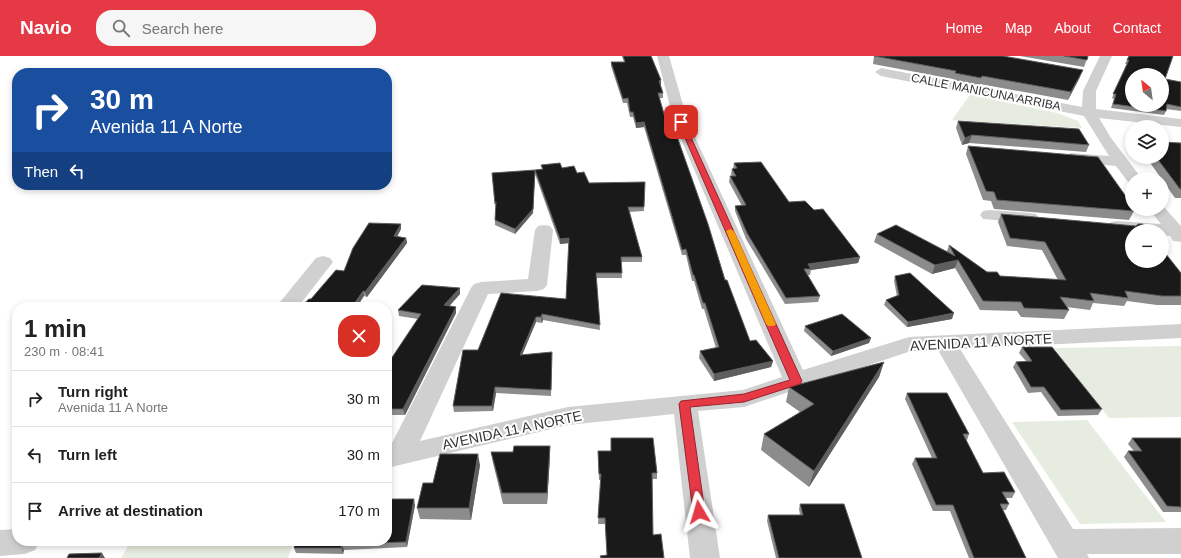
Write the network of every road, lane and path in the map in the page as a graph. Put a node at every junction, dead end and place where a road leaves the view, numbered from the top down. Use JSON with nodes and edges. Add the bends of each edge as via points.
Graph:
{"nodes":[{"id":1,"x":663,"y":56,"type":"edge"},
{"id":2,"x":1106,"y":56,"type":"edge"},
{"id":3,"x":882,"y":72,"type":"dead end"},
{"id":4,"x":1082,"y":72,"type":"edge"},
{"id":5,"x":1097,"y":75,"type":"junction"},
{"id":6,"x":1091,"y":113,"type":"junction"},
{"id":7,"x":1181,"y":123,"type":"edge"},
{"id":8,"x":1060,"y":157,"type":"edge"},
{"id":9,"x":1120,"y":162,"type":"junction"},
{"id":10,"x":1128,"y":172,"type":"edge"},
{"id":11,"x":989,"y":215,"type":"dead end"},
{"id":12,"x":1164,"y":216,"type":"edge"},
{"id":13,"x":1050,"y":220,"type":"edge"},
{"id":14,"x":1104,"y":224,"type":"edge"},
{"id":15,"x":544,"y":230,"type":"dead end"},
{"id":16,"x":1178,"y":234,"type":"edge"},
{"id":17,"x":324,"y":262,"type":"dead end"},
{"id":18,"x":291,"y":302,"type":"edge"},
{"id":19,"x":1181,"y":331,"type":"edge"},
{"id":20,"x":945,"y":343,"type":"junction"},
{"id":21,"x":796,"y":381,"type":"junction"},
{"id":22,"x":685,"y":404,"type":"junction"},
{"id":23,"x":394,"y":456,"type":"edge"},
{"id":24,"x":1181,"y":541,"type":"edge"},
{"id":25,"x":1069,"y":550,"type":"edge"},
{"id":26,"x":705,"y":558,"type":"edge"}],
"edges":[{"from":1,"to":21,"type":"street","via":[[681,122]]},
{"from":2,"to":5,"type":"street"},
{"from":3,"to":6,"type":"street","name":"CALLE MANICUNA ARRIBA"},
{"from":4,"to":5,"type":"street"},
{"from":5,"to":6,"type":"street","via":[[1088,97]]},
{"from":6,"to":7,"type":"street","name":"CALLE MANICUNA ARRIBA"},
{"from":6,"to":9,"type":"street"},
{"from":8,"to":9,"type":"street"},
{"from":9,"to":10,"type":"street"},
{"from":11,"to":13,"type":"street"},
{"from":12,"to":16,"type":"street"},
{"from":14,"to":16,"type":"street"},
{"from":15,"to":23,"type":"street","via":[[538,285],[482,288]]},
{"from":17,"to":18,"type":"street"},
{"from":19,"to":20,"type":"street","name":"AVENIDA 11 A NORTE"},
{"from":20,"to":21,"type":"street","name":"AVENIDA 11 A NORTE","via":[[909,344]]},
{"from":20,"to":25,"type":"street"},
{"from":21,"to":22,"type":"street","name":"AVENIDA 11 A NORTE","via":[[744,398]]},
{"from":22,"to":23,"type":"street","name":"AVENIDA 11 A NORTE","via":[[568,416]]},
{"from":22,"to":26,"type":"street"},
{"from":24,"to":25,"type":"street"}]}
